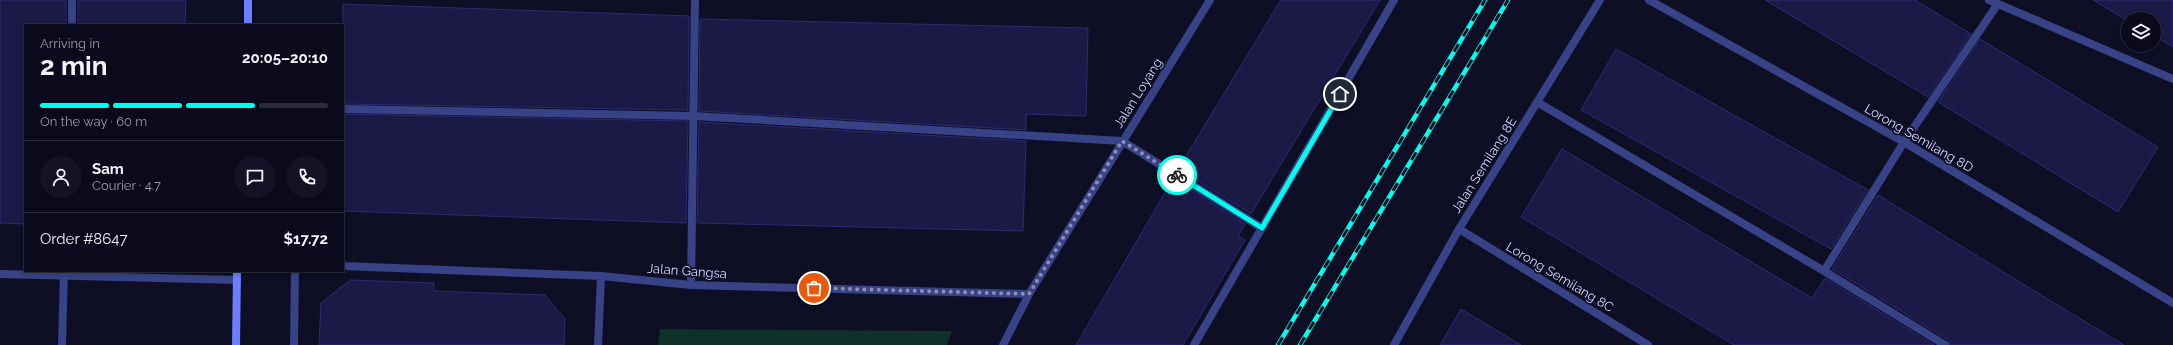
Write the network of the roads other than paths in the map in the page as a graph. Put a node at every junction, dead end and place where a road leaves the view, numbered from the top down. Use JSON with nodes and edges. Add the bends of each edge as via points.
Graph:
{"nodes":[{"id":1,"x":72,"y":0,"type":"edge"},
{"id":2,"x":248,"y":0,"type":"edge"},
{"id":3,"x":695,"y":0,"type":"edge"},
{"id":4,"x":1210,"y":0,"type":"edge"},
{"id":5,"x":1394,"y":0,"type":"edge"},
{"id":6,"x":1600,"y":0,"type":"edge"},
{"id":7,"x":1649,"y":0,"type":"edge"},
{"id":8,"x":1989,"y":0,"type":"edge"},
{"id":9,"x":1997,"y":5,"type":"junction"},
{"id":10,"x":72,"y":24,"type":"edge"},
{"id":11,"x":248,"y":24,"type":"edge"},
{"id":12,"x":2173,"y":79,"type":"edge"},
{"id":13,"x":1537,"y":102,"type":"junction"},
{"id":14,"x":344,"y":109,"type":"edge"},
{"id":15,"x":694,"y":116,"type":"junction"},
{"id":16,"x":1122,"y":141,"type":"junction"},
{"id":17,"x":1904,"y":142,"type":"junction"},
{"id":18,"x":1262,"y":228,"type":"junction"},
{"id":19,"x":1459,"y":229,"type":"junction"},
{"id":20,"x":344,"y":266,"type":"edge"},
{"id":21,"x":1824,"y":271,"type":"junction"},
{"id":22,"x":295,"y":272,"type":"edge"},
{"id":23,"x":0,"y":274,"type":"edge"},
{"id":24,"x":64,"y":274,"type":"edge"},
{"id":25,"x":237,"y":275,"type":"edge"},
{"id":26,"x":601,"y":276,"type":"junction"},
{"id":27,"x":691,"y":285,"type":"junction"},
{"id":28,"x":1029,"y":294,"type":"junction"},
{"id":29,"x":2173,"y":303,"type":"edge"},
{"id":30,"x":62,"y":345,"type":"edge"},
{"id":31,"x":236,"y":345,"type":"edge"},
{"id":32,"x":294,"y":345,"type":"edge"},
{"id":33,"x":598,"y":345,"type":"edge"},
{"id":34,"x":1003,"y":345,"type":"edge"},
{"id":35,"x":1194,"y":345,"type":"edge"},
{"id":36,"x":1394,"y":345,"type":"edge"},
{"id":37,"x":1648,"y":345,"type":"edge"},
{"id":38,"x":1945,"y":345,"type":"edge"}],
"edges":[{"from":1,"to":10,"type":"street"},
{"from":2,"to":11,"type":"street"},
{"from":3,"to":15,"type":"street"},
{"from":4,"to":16,"type":"street","name":"Jalan Loyang"},
{"from":5,"to":18,"type":"street"},
{"from":6,"to":13,"type":"street","name":"Jalan Semilang 8E"},
{"from":7,"to":17,"type":"street","name":"Lorong Semilang 8D"},
{"from":8,"to":9,"type":"street"},
{"from":9,"to":12,"type":"street"},
{"from":9,"to":17,"type":"street"},
{"from":13,"to":19,"type":"street","name":"Jalan Semilang 8E"},
{"from":13,"to":21,"type":"street"},
{"from":14,"to":15,"type":"street"},
{"from":15,"to":16,"type":"street"},
{"from":15,"to":27,"type":"street"},
{"from":16,"to":18,"type":"street"},
{"from":16,"to":28,"type":"street","name":"Jalan Loyang"},
{"from":17,"to":21,"type":"street"},
{"from":17,"to":29,"type":"street","name":"Lorong Semilang 8D"},
{"from":18,"to":35,"type":"street"},
{"from":19,"to":36,"type":"street","name":"Jalan Semilang 8E"},
{"from":19,"to":37,"type":"street","name":"Lorong Semilang 8C"},
{"from":20,"to":26,"type":"street","name":"Jalan Gangsa"},
{"from":21,"to":38,"type":"street"},
{"from":22,"to":32,"type":"street"},
{"from":23,"to":24,"type":"street"},
{"from":24,"to":25,"type":"street"},
{"from":24,"to":30,"type":"street"},
{"from":25,"to":31,"type":"street"},
{"from":26,"to":27,"type":"street","name":"Jalan Gangsa"},
{"from":26,"to":33,"type":"street"},
{"from":27,"to":28,"type":"street","name":"Jalan Gangsa"},
{"from":28,"to":34,"type":"street","name":"Jalan Loyang"}]}
